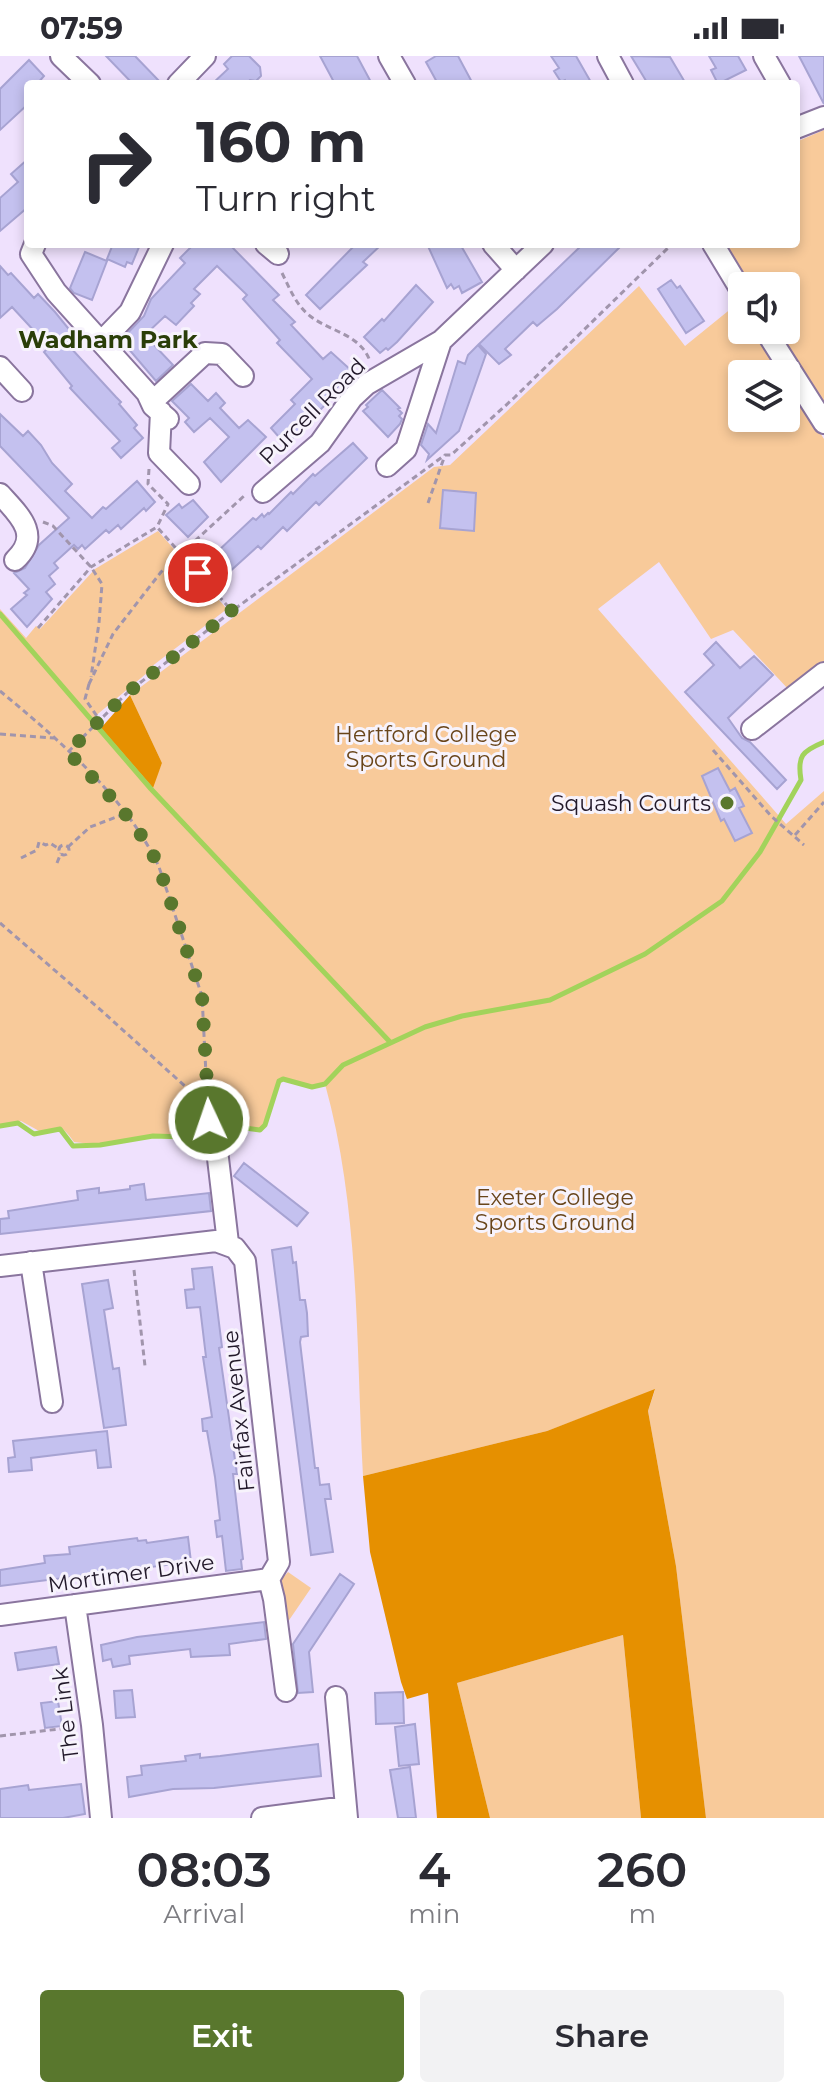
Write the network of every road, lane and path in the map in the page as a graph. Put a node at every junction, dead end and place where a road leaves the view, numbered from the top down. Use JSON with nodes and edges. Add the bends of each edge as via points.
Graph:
{"nodes":[{"id":1,"x":61,"y":56,"type":"edge"},
{"id":2,"x":205,"y":56,"type":"edge"},
{"id":3,"x":389,"y":56,"type":"edge"},
{"id":4,"x":608,"y":56,"type":"edge"},
{"id":5,"x":764,"y":56,"type":"edge"},
{"id":6,"x":86,"y":80,"type":"edge"},
{"id":7,"x":182,"y":80,"type":"edge"},
{"id":8,"x":403,"y":80,"type":"edge"},
{"id":9,"x":621,"y":80,"type":"edge"},
{"id":10,"x":778,"y":80,"type":"edge"},
{"id":11,"x":824,"y":117,"type":"edge"},
{"id":12,"x":800,"y":122,"type":"edge"},
{"id":13,"x":161,"y":248,"type":"edge"},
{"id":14,"x":497,"y":248,"type":"edge"},
{"id":15,"x":539,"y":248,"type":"edge"},
{"id":16,"x":668,"y":248,"type":"edge"},
{"id":17,"x":715,"y":248,"type":"edge"},
{"id":18,"x":33,"y":249,"type":"edge"},
{"id":19,"x":272,"y":249,"type":"edge"},
{"id":20,"x":516,"y":270,"type":"junction"},
{"id":21,"x":730,"y":272,"type":"edge"},
{"id":22,"x":102,"y":341,"type":"junction"},
{"id":23,"x":441,"y":341,"type":"junction"},
{"id":24,"x":774,"y":344,"type":"edge"},
{"id":25,"x":0,"y":367,"type":"edge"},
{"id":26,"x":384,"y":372,"type":"junction"},
{"id":27,"x":243,"y":376,"type":"dead end"},
{"id":28,"x":22,"y":391,"type":"dead end"},
{"id":29,"x":160,"y":411,"type":"junction"},
{"id":30,"x":824,"y":423,"type":"edge"},
{"id":31,"x":445,"y":455,"type":"junction"},
{"id":32,"x":387,"y":466,"type":"dead end"},
{"id":33,"x":189,"y":484,"type":"dead end"},
{"id":34,"x":263,"y":492,"type":"joint"},
{"id":35,"x":0,"y":494,"type":"edge"},
{"id":36,"x":428,"y":503,"type":"dead end"},
{"id":37,"x":19,"y":517,"type":"junction"},
{"id":38,"x":181,"y":553,"type":"junction"},
{"id":39,"x":15,"y":560,"type":"dead end"},
{"id":40,"x":91,"y":567,"type":"junction"},
{"id":41,"x":232,"y":611,"type":"junction"},
{"id":42,"x":38,"y":628,"type":"dead end"},
{"id":43,"x":824,"y":673,"type":"edge"},
{"id":44,"x":89,"y":684,"type":"junction"},
{"id":45,"x":0,"y":691,"type":"edge"},
{"id":46,"x":99,"y":719,"type":"junction"},
{"id":47,"x":752,"y":729,"type":"dead end"},
{"id":48,"x":0,"y":734,"type":"edge"},
{"id":49,"x":54,"y":738,"type":"junction"},
{"id":50,"x":713,"y":750,"type":"dead end"},
{"id":51,"x":68,"y":752,"type":"junction"},
{"id":52,"x":824,"y":802,"type":"edge"},
{"id":53,"x":127,"y":813,"type":"junction"},
{"id":54,"x":794,"y":836,"type":"junction"},
{"id":55,"x":804,"y":845,"type":"dead end"},
{"id":56,"x":68,"y":847,"type":"junction"},
{"id":57,"x":60,"y":851,"type":"junction"},
{"id":58,"x":21,"y":858,"type":"dead end"},
{"id":59,"x":57,"y":863,"type":"dead end"},
{"id":60,"x":0,"y":923,"type":"edge"},
{"id":61,"x":208,"y":1107,"type":"junction"},
{"id":62,"x":209,"y":1120,"type":"dead end"},
{"id":63,"x":217,"y":1150,"type":"dead end"},
{"id":64,"x":228,"y":1243,"type":"junction"},
{"id":65,"x":131,"y":1251,"type":"junction"},
{"id":66,"x":31,"y":1262,"type":"junction"},
{"id":67,"x":0,"y":1266,"type":"edge"},
{"id":68,"x":145,"y":1366,"type":"dead end"},
{"id":69,"x":52,"y":1402,"type":"dead end"},
{"id":70,"x":269,"y":1579,"type":"junction"},
{"id":71,"x":75,"y":1605,"type":"junction"},
{"id":72,"x":0,"y":1615,"type":"edge"},
{"id":73,"x":286,"y":1691,"type":"dead end"},
{"id":74,"x":336,"y":1697,"type":"dead end"},
{"id":75,"x":92,"y":1725,"type":"junction"},
{"id":76,"x":0,"y":1736,"type":"edge"},
{"id":77,"x":346,"y":1813,"type":"edge"},
{"id":78,"x":101,"y":1818,"type":"edge"},
{"id":79,"x":262,"y":1818,"type":"edge"}],
"edges":[{"from":1,"to":6,"type":"street"},
{"from":2,"to":7,"type":"street"},
{"from":3,"to":8,"type":"street"},
{"from":4,"to":9,"type":"street"},
{"from":5,"to":10,"type":"street"},
{"from":11,"to":12,"type":"street"},
{"from":13,"to":22,"type":"street","via":[[130,312]]},
{"from":14,"to":20,"type":"street"},
{"from":15,"to":20,"type":"street","name":"Purcell Road"},
{"from":16,"to":31,"type":"path","via":[[515,397]]},
{"from":17,"to":21,"type":"street"},
{"from":18,"to":22,"type":"street","via":[[56,292]]},
{"from":19,"to":26,"type":"path","via":[[305,311],[357,342],[374,367]]},
{"from":20,"to":23,"type":"street","name":"Purcell Road"},
{"from":22,"to":29,"type":"street"},
{"from":23,"to":26,"type":"street","name":"Purcell Road"},
{"from":23,"to":32,"type":"street","via":[[406,449]]},
{"from":24,"to":30,"type":"street"},
{"from":25,"to":28,"type":"street"},
{"from":26,"to":34,"type":"street","name":"Purcell Road","via":[[352,398],[320,443]]},
{"from":27,"to":29,"type":"street","via":[[222,354],[205,353]]},
{"from":29,"to":33,"type":"street","via":[[159,453]]},
{"from":31,"to":36,"type":"path"},
{"from":31,"to":41,"type":"path"},
{"from":34,"to":38,"type":"path","via":[[247,493]]},
{"from":35,"to":37,"type":"street"},
{"from":37,"to":39,"type":"street","via":[[29,540]]},
{"from":37,"to":40,"type":"path","via":[[53,526]]},
{"from":38,"to":40,"type":"path","via":[[157,527]]},
{"from":38,"to":41,"type":"path"},
{"from":38,"to":44,"type":"path","via":[[113,634]]},
{"from":40,"to":42,"type":"path"},
{"from":40,"to":44,"type":"path","via":[[102,584]]},
{"from":41,"to":46,"type":"path"},
{"from":43,"to":47,"type":"street"},
{"from":44,"to":46,"type":"path","via":[[85,699]]},
{"from":45,"to":49,"type":"path"},
{"from":46,"to":51,"type":"path"},
{"from":48,"to":49,"type":"path"},
{"from":49,"to":51,"type":"path"},
{"from":50,"to":54,"type":"path"},
{"from":51,"to":53,"type":"path"},
{"from":52,"to":54,"type":"path"},
{"from":53,"to":56,"type":"path","via":[[90,827]]},
{"from":53,"to":61,"type":"path","via":[[159,867],[199,986]]},
{"from":54,"to":55,"type":"path"},
{"from":56,"to":57,"type":"path","via":[[62,845]]},
{"from":56,"to":57,"type":"path","via":[[69,853]]},
{"from":57,"to":58,"type":"path","via":[[39,842],[37,850]]},
{"from":57,"to":59,"type":"path"},
{"from":60,"to":61,"type":"path"},
{"from":61,"to":62,"type":"path"},
{"from":63,"to":64,"type":"street"},
{"from":64,"to":65,"type":"street"},
{"from":64,"to":70,"type":"street","name":"Fairfax Avenue","via":[[245,1261],[279,1562]]},
{"from":65,"to":66,"type":"street"},
{"from":65,"to":68,"type":"path"},
{"from":66,"to":67,"type":"street"},
{"from":66,"to":69,"type":"street"},
{"from":70,"to":71,"type":"street","name":"Mortimer Drive"},
{"from":70,"to":73,"type":"street"},
{"from":71,"to":72,"type":"street","name":"Mortimer Drive"},
{"from":71,"to":75,"type":"street","name":"The Link"},
{"from":74,"to":77,"type":"street"},
{"from":75,"to":76,"type":"path"},
{"from":75,"to":78,"type":"street","name":"The Link"},
{"from":77,"to":79,"type":"street"}]}
